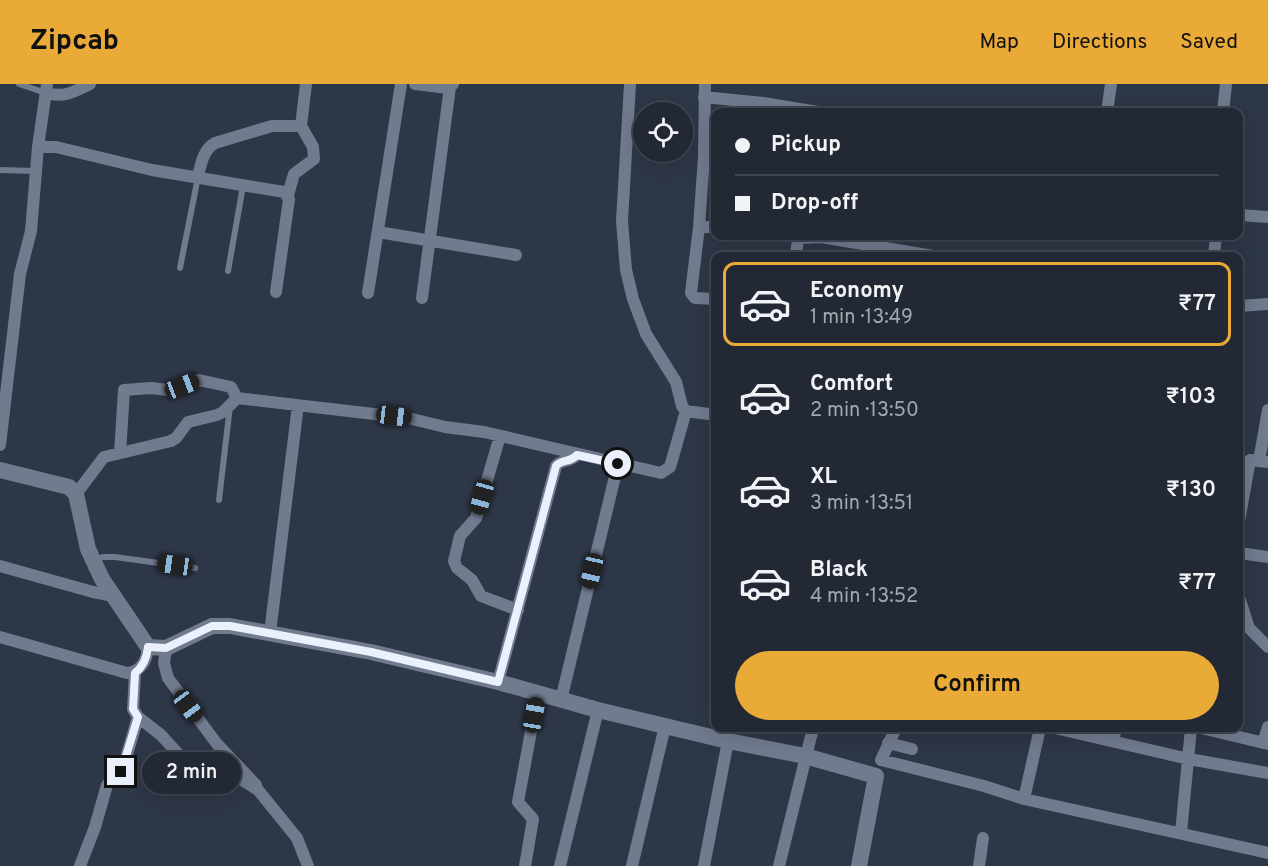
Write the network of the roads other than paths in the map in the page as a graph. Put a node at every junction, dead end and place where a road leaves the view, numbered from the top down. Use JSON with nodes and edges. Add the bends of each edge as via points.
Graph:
{"nodes":[{"id":1,"x":19,"y":84,"type":"edge"},
{"id":2,"x":90,"y":84,"type":"edge"},
{"id":3,"x":306,"y":84,"type":"edge"},
{"id":4,"x":401,"y":84,"type":"edge"},
{"id":5,"x":415,"y":84,"type":"edge"},
{"id":6,"x":630,"y":84,"type":"edge"},
{"id":7,"x":705,"y":84,"type":"edge"},
{"id":8,"x":1111,"y":84,"type":"edge"},
{"id":9,"x":1226,"y":84,"type":"edge"},
{"id":10,"x":452,"y":86,"type":"edge"},
{"id":11,"x":46,"y":88,"type":"edge"},
{"id":12,"x":704,"y":97,"type":"junction"},
{"id":13,"x":794,"y":108,"type":"edge"},
{"id":14,"x":1108,"y":108,"type":"edge"},
{"id":15,"x":1223,"y":108,"type":"edge"},
{"id":16,"x":300,"y":126,"type":"junction"},
{"id":17,"x":38,"y":147,"type":"junction"},
{"id":18,"x":710,"y":158,"type":"edge"},
{"id":19,"x":0,"y":170,"type":"edge"},
{"id":20,"x":35,"y":171,"type":"junction"},
{"id":21,"x":198,"y":176,"type":"junction"},
{"id":22,"x":243,"y":186,"type":"junction"},
{"id":23,"x":288,"y":195,"type":"junction"},
{"id":24,"x":1243,"y":215,"type":"edge"},
{"id":25,"x":1268,"y":217,"type":"edge"},
{"id":26,"x":699,"y":227,"type":"junction"},
{"id":27,"x":711,"y":227,"type":"edge"},
{"id":28,"x":378,"y":232,"type":"junction"},
{"id":29,"x":835,"y":240,"type":"edge"},
{"id":30,"x":430,"y":241,"type":"junction"},
{"id":31,"x":872,"y":251,"type":"edge"},
{"id":32,"x":516,"y":255,"type":"dead end"},
{"id":33,"x":180,"y":268,"type":"dead end"},
{"id":34,"x":228,"y":271,"type":"dead end"},
{"id":35,"x":276,"y":292,"type":"dead end"},
{"id":36,"x":368,"y":293,"type":"dead end"},
{"id":37,"x":422,"y":298,"type":"dead end"},
{"id":38,"x":711,"y":299,"type":"edge"},
{"id":39,"x":1268,"y":304,"type":"edge"},
{"id":40,"x":1243,"y":306,"type":"edge"},
{"id":41,"x":234,"y":400,"type":"junction"},
{"id":42,"x":298,"y":405,"type":"junction"},
{"id":43,"x":686,"y":411,"type":"junction"},
{"id":44,"x":1268,"y":411,"type":"edge"},
{"id":45,"x":711,"y":414,"type":"edge"},
{"id":46,"x":500,"y":436,"type":"junction"},
{"id":47,"x":0,"y":446,"type":"edge"},
{"id":48,"x":120,"y":453,"type":"junction"},
{"id":49,"x":577,"y":455,"type":"junction"},
{"id":50,"x":1254,"y":460,"type":"edge"},
{"id":51,"x":618,"y":464,"type":"junction"},
{"id":52,"x":0,"y":470,"type":"edge"},
{"id":53,"x":75,"y":494,"type":"junction"},
{"id":54,"x":219,"y":500,"type":"dead end"},
{"id":55,"x":1243,"y":505,"type":"edge"},
{"id":56,"x":1243,"y":554,"type":"edge"},
{"id":57,"x":1268,"y":557,"type":"edge"},
{"id":58,"x":93,"y":560,"type":"junction"},
{"id":59,"x":0,"y":566,"type":"edge"},
{"id":60,"x":195,"y":568,"type":"dead end"},
{"id":61,"x":114,"y":596,"type":"junction"},
{"id":62,"x":518,"y":610,"type":"junction"},
{"id":63,"x":1244,"y":628,"type":"edge"},
{"id":64,"x":270,"y":633,"type":"junction"},
{"id":65,"x":0,"y":637,"type":"edge"},
{"id":66,"x":148,"y":647,"type":"junction"},
{"id":67,"x":1268,"y":647,"type":"edge"},
{"id":68,"x":166,"y":648,"type":"junction"},
{"id":69,"x":135,"y":673,"type":"junction"},
{"id":70,"x":498,"y":682,"type":"junction"},
{"id":71,"x":538,"y":693,"type":"junction"},
{"id":72,"x":561,"y":700,"type":"junction"},
{"id":73,"x":598,"y":710,"type":"junction"},
{"id":74,"x":138,"y":717,"type":"junction"},
{"id":75,"x":665,"y":726,"type":"junction"},
{"id":76,"x":1268,"y":727,"type":"edge"},
{"id":77,"x":812,"y":732,"type":"edge"},
{"id":78,"x":894,"y":732,"type":"edge"},
{"id":79,"x":1039,"y":732,"type":"edge"},
{"id":80,"x":1073,"y":732,"type":"edge"},
{"id":81,"x":1115,"y":732,"type":"edge"},
{"id":82,"x":1191,"y":732,"type":"edge"},
{"id":83,"x":1235,"y":732,"type":"edge"},
{"id":84,"x":728,"y":741,"type":"junction"},
{"id":85,"x":1113,"y":741,"type":"junction"},
{"id":86,"x":888,"y":743,"type":"junction"},
{"id":87,"x":1265,"y":744,"type":"edge"},
{"id":88,"x":912,"y":749,"type":"dead end"},
{"id":89,"x":805,"y":756,"type":"junction"},
{"id":90,"x":1189,"y":759,"type":"junction"},
{"id":91,"x":879,"y":768,"type":"junction"},
{"id":92,"x":1268,"y":773,"type":"edge"},
{"id":93,"x":258,"y":790,"type":"junction"},
{"id":94,"x":1024,"y":799,"type":"junction"},
{"id":95,"x":1181,"y":833,"type":"junction"},
{"id":96,"x":983,"y":838,"type":"dead end"},
{"id":97,"x":1268,"y":853,"type":"edge"},
{"id":98,"x":80,"y":866,"type":"edge"},
{"id":99,"x":308,"y":866,"type":"edge"},
{"id":100,"x":525,"y":866,"type":"edge"},
{"id":101,"x":560,"y":866,"type":"edge"},
{"id":102,"x":632,"y":866,"type":"edge"},
{"id":103,"x":704,"y":866,"type":"edge"},
{"id":104,"x":779,"y":866,"type":"edge"},
{"id":105,"x":859,"y":866,"type":"edge"},
{"id":106,"x":979,"y":866,"type":"edge"}],
"edges":[{"from":1,"to":11,"type":"lane"},
{"from":2,"to":11,"type":"street","via":[[58,96]]},
{"from":3,"to":16,"type":"street"},
{"from":4,"to":28,"type":"street"},
{"from":5,"to":10,"type":"street"},
{"from":6,"to":43,"type":"street","via":[[622,221],[626,270],[646,334],[676,382]]},
{"from":7,"to":12,"type":"street"},
{"from":8,"to":14,"type":"street"},
{"from":9,"to":15,"type":"street"},
{"from":10,"to":30,"type":"street"},
{"from":11,"to":17,"type":"street"},
{"from":12,"to":13,"type":"street"},
{"from":12,"to":18,"type":"street"},
{"from":16,"to":21,"type":"street","via":[[272,126],[214,143],[205,152]]},
{"from":16,"to":23,"type":"street","via":[[313,147],[314,159],[294,174]]},
{"from":17,"to":20,"type":"street"},
{"from":17,"to":21,"type":"street","via":[[56,147],[152,170]]},
{"from":18,"to":26,"type":"street"},
{"from":19,"to":20,"type":"lane"},
{"from":20,"to":47,"type":"street","via":[[33,214],[20,274]]},
{"from":21,"to":22,"type":"street"},
{"from":21,"to":33,"type":"lane"},
{"from":22,"to":23,"type":"street"},
{"from":22,"to":34,"type":"lane"},
{"from":23,"to":35,"type":"street"},
{"from":24,"to":25,"type":"street"},
{"from":26,"to":27,"type":"street"},
{"from":26,"to":38,"type":"street","via":[[691,293],[695,298]]},
{"from":28,"to":30,"type":"street"},
{"from":28,"to":36,"type":"street"},
{"from":29,"to":31,"type":"street"},
{"from":30,"to":32,"type":"street"},
{"from":30,"to":37,"type":"street"},
{"from":39,"to":40,"type":"street"},
{"from":41,"to":42,"type":"street"},
{"from":41,"to":48,"type":"street","via":[[224,412],[188,422],[171,441]]},
{"from":41,"to":48,"type":"street","via":[[231,387],[199,380],[168,390],[124,390]]},
{"from":41,"to":54,"type":"lane"},
{"from":42,"to":46,"type":"street","via":[[408,418]]},
{"from":42,"to":64,"type":"street"},
{"from":43,"to":45,"type":"street"},
{"from":43,"to":51,"type":"street","via":[[666,471]]},
{"from":44,"to":50,"type":"street"},
{"from":46,"to":49,"type":"street"},
{"from":46,"to":62,"type":"street","via":[[476,518],[460,536],[454,561],[481,596]]},
{"from":48,"to":53,"type":"street","via":[[104,457]]},
{"from":49,"to":51,"type":"street"},
{"from":49,"to":62,"type":"street","via":[[556,466]]},
{"from":50,"to":55,"type":"street"},
{"from":51,"to":72,"type":"street"},
{"from":52,"to":53,"type":"main road","via":[[69,487]]},
{"from":53,"to":58,"type":"main road"},
{"from":56,"to":57,"type":"street"},
{"from":58,"to":60,"type":"lane","via":[[115,556]]},
{"from":58,"to":61,"type":"main road"},
{"from":59,"to":61,"type":"street"},
{"from":61,"to":66,"type":"main road"},
{"from":62,"to":70,"type":"street"},
{"from":63,"to":67,"type":"street"},
{"from":64,"to":68,"type":"main road","via":[[212,626]]},
{"from":64,"to":70,"type":"main road"},
{"from":65,"to":69,"type":"street"},
{"from":66,"to":68,"type":"main road"},
{"from":66,"to":69,"type":"street"},
{"from":68,"to":93,"type":"street","via":[[168,678],[217,744],[255,782]]},
{"from":69,"to":74,"type":"street","via":[[133,709]]},
{"from":70,"to":71,"type":"main road"},
{"from":71,"to":72,"type":"main road"},
{"from":71,"to":100,"type":"street","via":[[518,802],[533,819]]},
{"from":72,"to":73,"type":"main road"},
{"from":73,"to":75,"type":"main road"},
{"from":73,"to":101,"type":"street"},
{"from":74,"to":93,"type":"street","via":[[190,767],[239,778]]},
{"from":74,"to":98,"type":"street","via":[[123,768],[107,785]]},
{"from":75,"to":84,"type":"main road"},
{"from":75,"to":102,"type":"street"},
{"from":76,"to":87,"type":"street"},
{"from":77,"to":89,"type":"street"},
{"from":78,"to":86,"type":"street"},
{"from":79,"to":94,"type":"street"},
{"from":80,"to":85,"type":"street"},
{"from":81,"to":85,"type":"street"},
{"from":82,"to":90,"type":"street"},
{"from":83,"to":87,"type":"street"},
{"from":84,"to":89,"type":"main road"},
{"from":84,"to":103,"type":"street"},
{"from":85,"to":90,"type":"street"},
{"from":86,"to":88,"type":"street"},
{"from":86,"to":91,"type":"street"},
{"from":89,"to":91,"type":"main road"},
{"from":89,"to":104,"type":"street"},
{"from":90,"to":92,"type":"street"},
{"from":90,"to":95,"type":"street"},
{"from":91,"to":94,"type":"street","via":[[984,786]]},
{"from":91,"to":105,"type":"main road"},
{"from":93,"to":99,"type":"street","via":[[297,838]]},
{"from":94,"to":95,"type":"street"},
{"from":95,"to":97,"type":"street"},
{"from":96,"to":106,"type":"street"}]}
